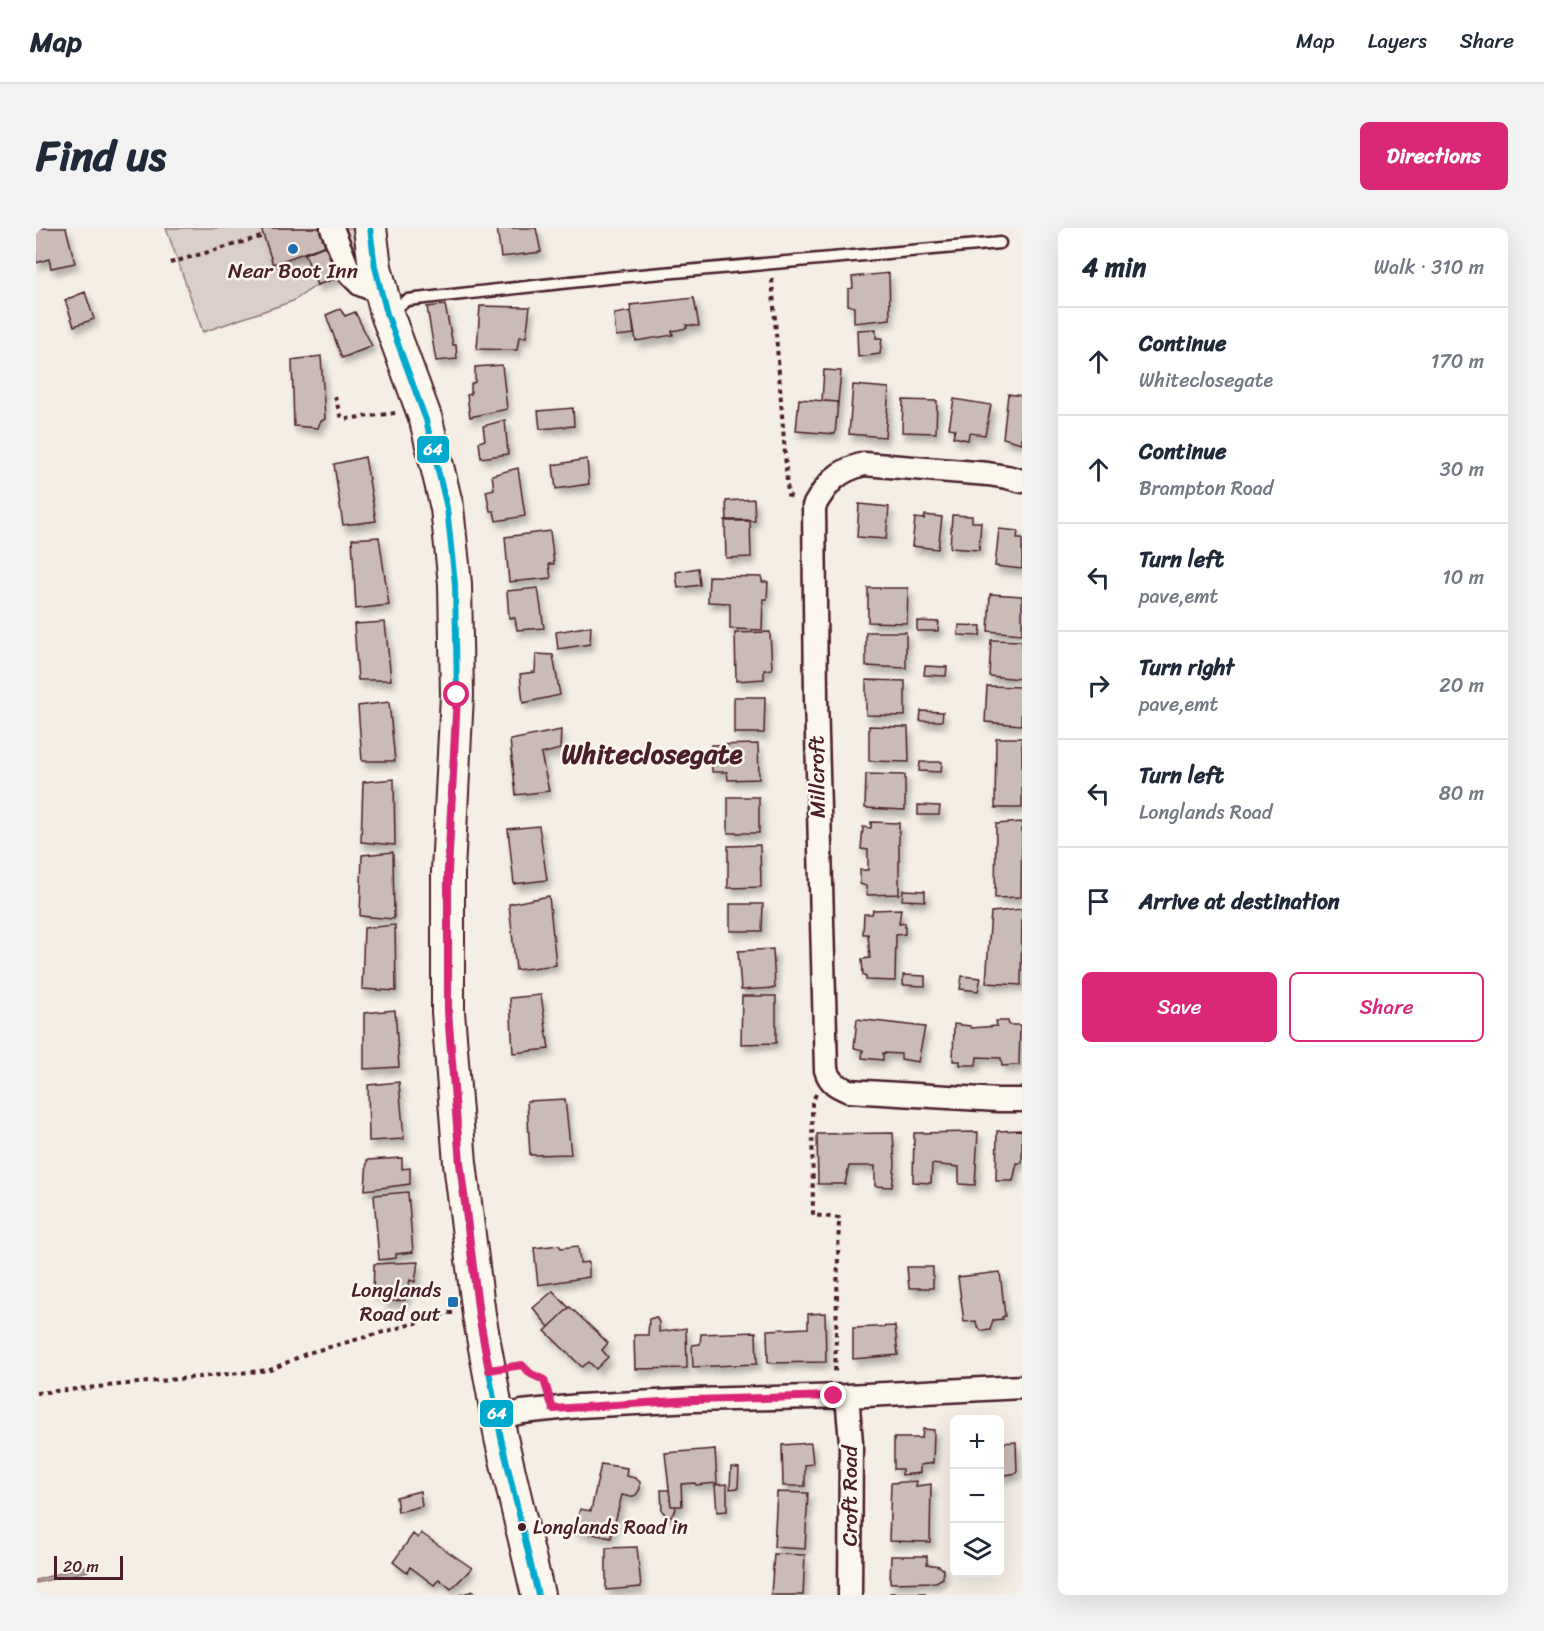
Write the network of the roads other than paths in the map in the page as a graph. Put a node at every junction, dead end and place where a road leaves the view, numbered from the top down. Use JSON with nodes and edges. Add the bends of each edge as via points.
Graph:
{"nodes":[{"id":1,"x":332,"y":228,"type":"edge"},
{"id":2,"x":370,"y":228,"type":"edge"},
{"id":3,"x":1000,"y":243,"type":"dead end"},
{"id":4,"x":385,"y":303,"type":"junction"},
{"id":5,"x":1022,"y":481,"type":"edge"},
{"id":6,"x":1022,"y":1100,"type":"edge"},
{"id":7,"x":1022,"y":1388,"type":"edge"},
{"id":8,"x":840,"y":1396,"type":"junction"},
{"id":9,"x":498,"y":1418,"type":"junction"},
{"id":10,"x":538,"y":1595,"type":"edge"},
{"id":11,"x":850,"y":1595,"type":"edge"}],
"edges":[{"from":1,"to":4,"type":"street","via":[[350,274]]},
{"from":2,"to":4,"type":"main road"},
{"from":3,"to":4,"type":"lane","via":[[607,278]]},
{"from":4,"to":9,"type":"main road","via":[[426,420],[447,508],[455,584],[457,695],[448,871],[448,1012],[473,1269]]},
{"from":5,"to":6,"type":"street","name":"Millcroft","via":[[988,474],[864,464],[846,469],[832,480],[814,506],[826,1070],[836,1086],[849,1091]]},
{"from":7,"to":8,"type":"street"},
{"from":8,"to":9,"type":"street","via":[[553,1409]]},
{"from":8,"to":11,"type":"street","name":"Croft Road","via":[[851,1442]]},
{"from":9,"to":10,"type":"main road"}]}
